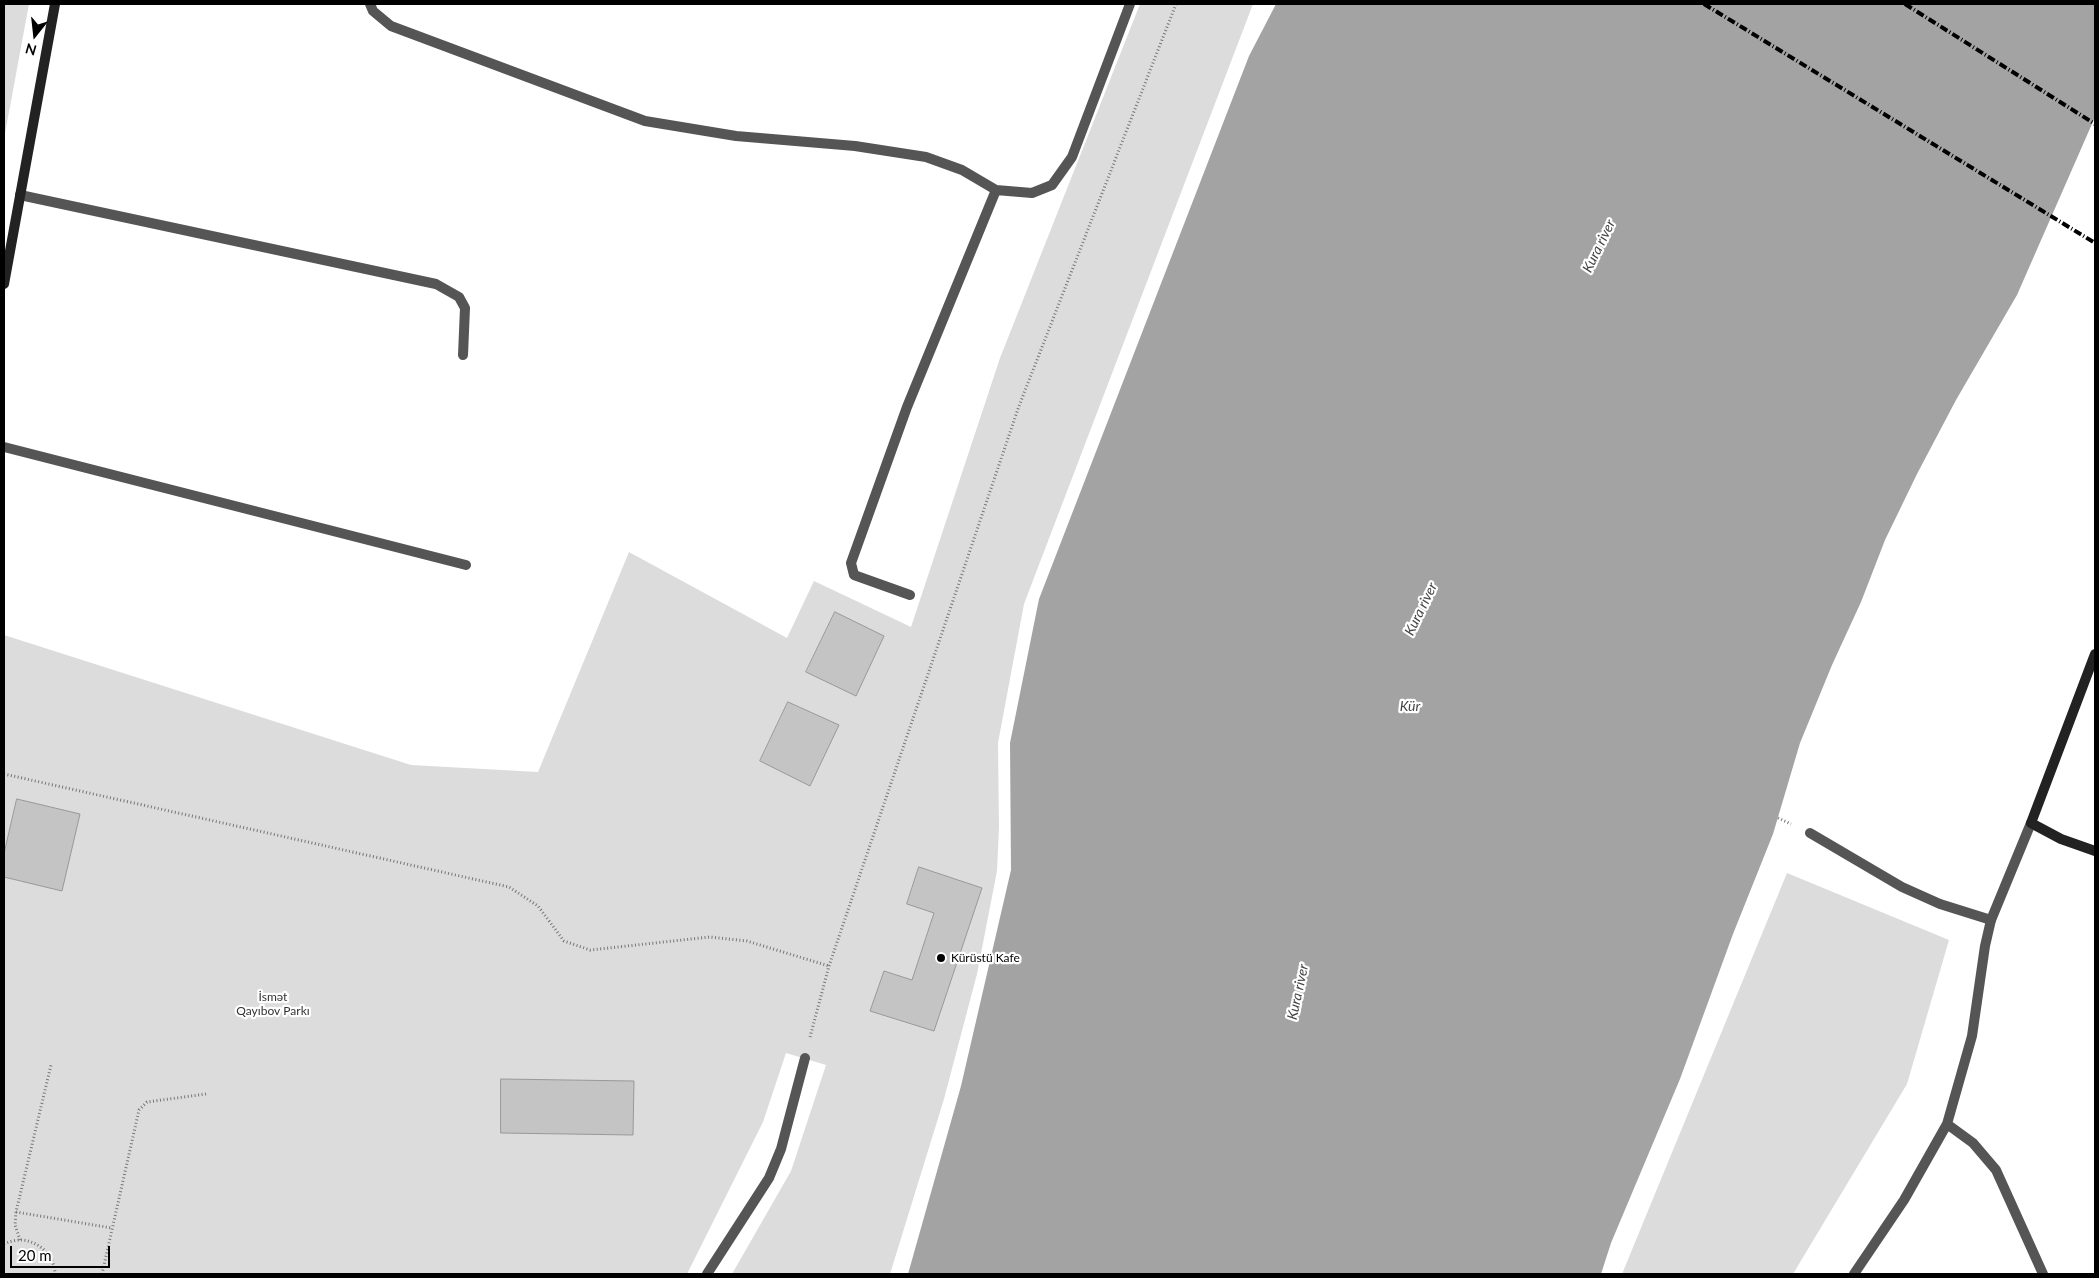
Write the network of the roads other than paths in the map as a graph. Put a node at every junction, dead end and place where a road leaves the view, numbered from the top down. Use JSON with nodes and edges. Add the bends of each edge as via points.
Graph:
{"nodes":[{"id":1,"x":55,"y":4,"type":"edge"},
{"id":2,"x":370,"y":4,"type":"edge"},
{"id":3,"x":1130,"y":4,"type":"edge"},
{"id":4,"x":996,"y":190,"type":"junction"},
{"id":5,"x":20,"y":194,"type":"junction"},
{"id":6,"x":9,"y":229,"type":"edge"},
{"id":7,"x":4,"y":284,"type":"edge"},
{"id":8,"x":463,"y":355,"type":"dead end"},
{"id":9,"x":4,"y":447,"type":"edge"},
{"id":10,"x":466,"y":565,"type":"dead end"},
{"id":11,"x":910,"y":595,"type":"dead end"},
{"id":12,"x":2095,"y":654,"type":"edge"},
{"id":13,"x":2031,"y":823,"type":"junction"},
{"id":14,"x":1810,"y":833,"type":"dead end"},
{"id":15,"x":2095,"y":851,"type":"edge"},
{"id":16,"x":1991,"y":920,"type":"junction"},
{"id":17,"x":805,"y":1058,"type":"road end"},
{"id":18,"x":1947,"y":1124,"type":"junction"},
{"id":19,"x":707,"y":1274,"type":"edge"},
{"id":20,"x":1854,"y":1274,"type":"edge"},
{"id":21,"x":2043,"y":1274,"type":"edge"}],
"edges":[{"from":1,"to":5,"type":"street"},
{"from":2,"to":4,"type":"street","via":[[372,11],[391,26],[644,121],[736,136],[855,146],[926,157],[962,170]]},
{"from":3,"to":4,"type":"street","via":[[1072,157],[1052,185],[1032,193]]},
{"from":4,"to":11,"type":"street","via":[[907,407],[851,563],[854,574]]},
{"from":5,"to":6,"type":"street"},
{"from":5,"to":8,"type":"street","via":[[436,284],[460,297],[465,308]]},
{"from":6,"to":7,"type":"street"},
{"from":9,"to":10,"type":"street"},
{"from":12,"to":13,"type":"street"},
{"from":13,"to":15,"type":"street","via":[[2061,839]]},
{"from":13,"to":16,"type":"street"},
{"from":14,"to":16,"type":"street","via":[[1902,886],[1940,904]]},
{"from":16,"to":18,"type":"street","via":[[1972,1036]]},
{"from":17,"to":19,"type":"street","via":[[781,1149],[769,1178]]},
{"from":18,"to":20,"type":"street","via":[[1904,1200]]},
{"from":18,"to":21,"type":"street","via":[[1973,1143],[1996,1170]]}]}
